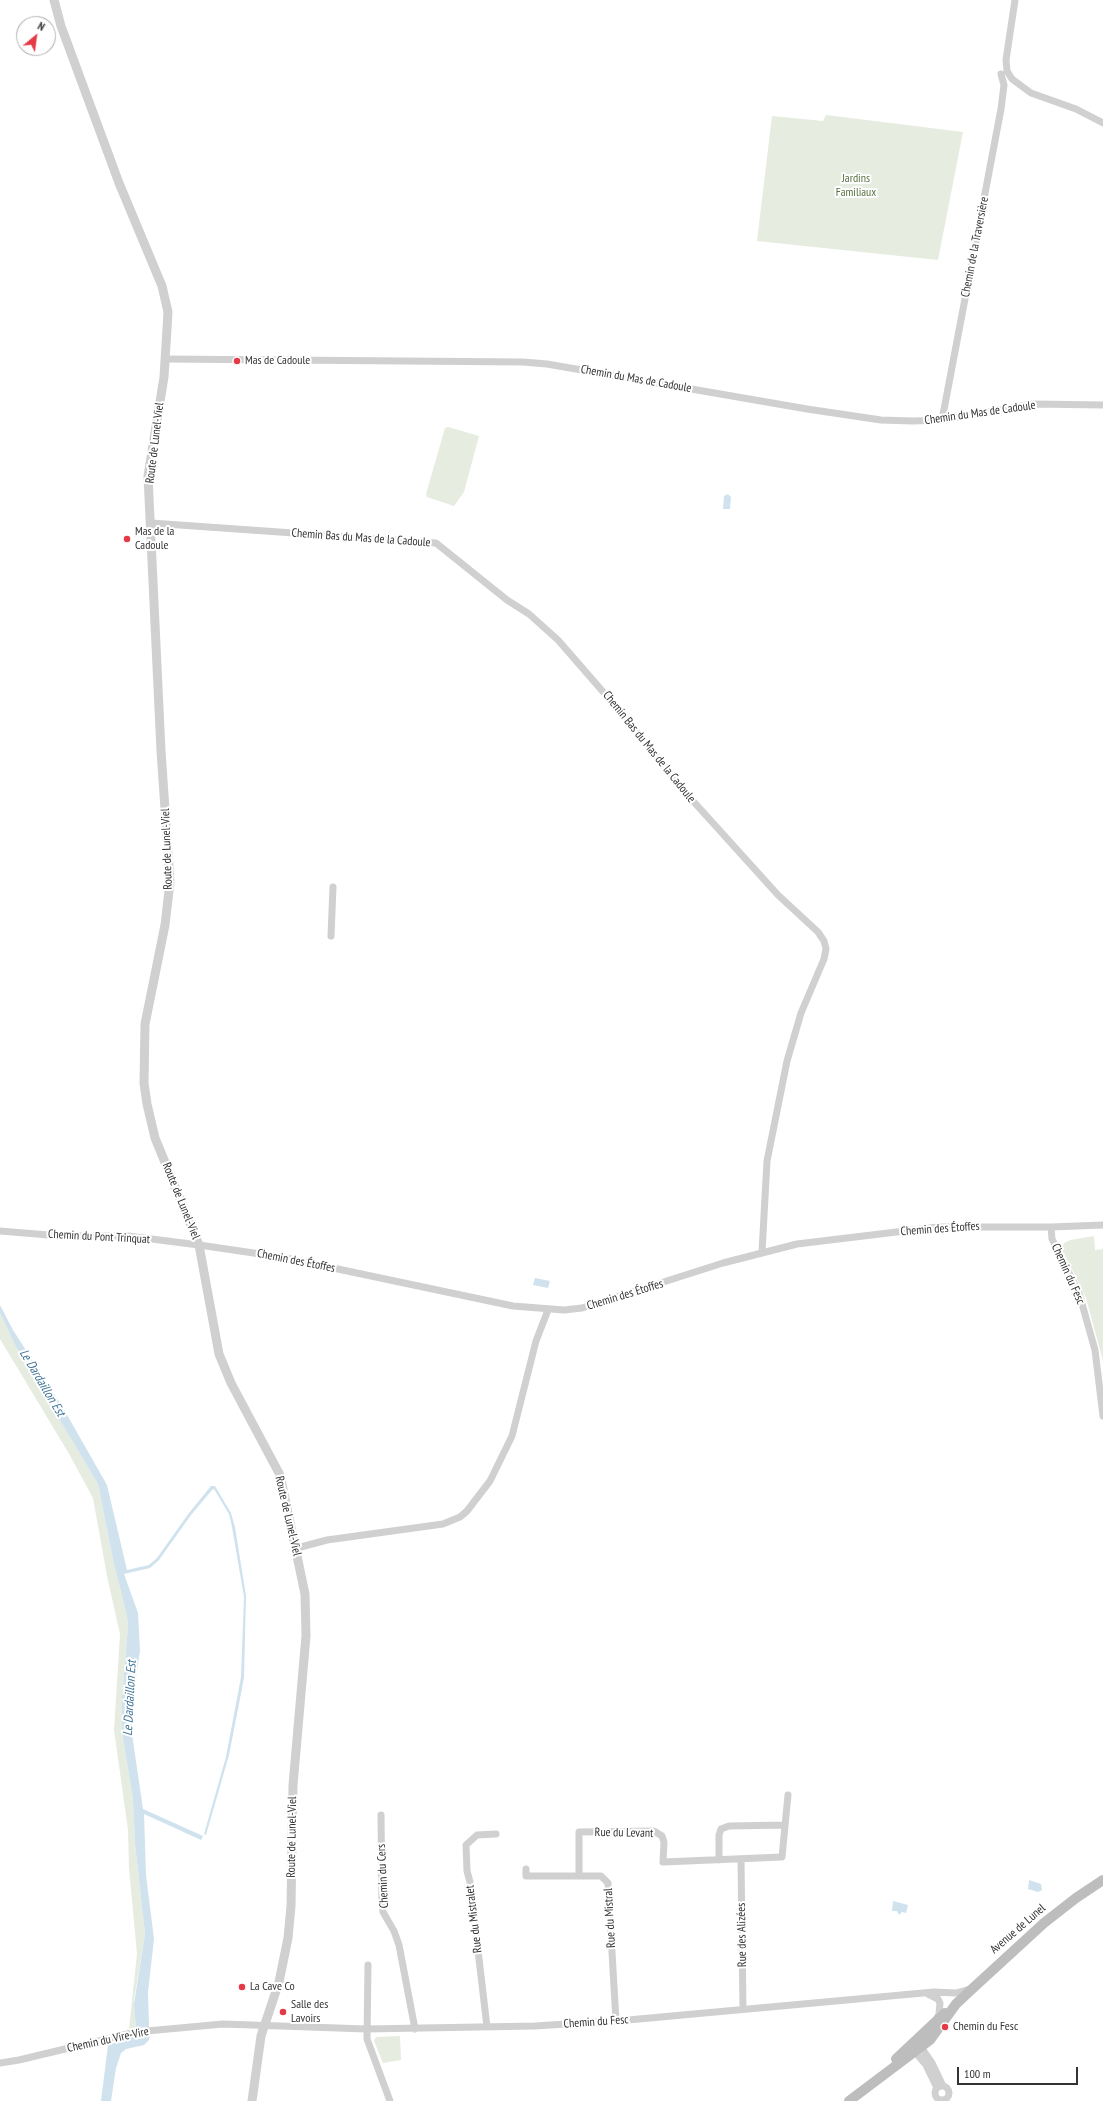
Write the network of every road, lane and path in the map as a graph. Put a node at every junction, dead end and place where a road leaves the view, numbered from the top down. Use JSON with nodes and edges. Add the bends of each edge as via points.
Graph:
{"nodes":[{"id":1,"x":54,"y":0,"type":"edge"},
{"id":2,"x":1015,"y":0,"type":"edge"},
{"id":3,"x":1004,"y":73,"type":"junction"},
{"id":4,"x":1103,"y":123,"type":"edge"},
{"id":5,"x":166,"y":359,"type":"junction"},
{"id":6,"x":1103,"y":405,"type":"edge"},
{"id":7,"x":942,"y":420,"type":"junction"},
{"id":8,"x":151,"y":523,"type":"junction"},
{"id":9,"x":333,"y":887,"type":"dead end"},
{"id":10,"x":331,"y":936,"type":"dead end"},
{"id":11,"x":1103,"y":1224,"type":"edge"},
{"id":12,"x":1051,"y":1227,"type":"junction"},
{"id":13,"x":0,"y":1231,"type":"edge"},
{"id":14,"x":199,"y":1244,"type":"junction"},
{"id":15,"x":762,"y":1252,"type":"junction"},
{"id":16,"x":548,"y":1310,"type":"junction"},
{"id":17,"x":1103,"y":1416,"type":"edge"},
{"id":18,"x":297,"y":1548,"type":"junction"},
{"id":19,"x":788,"y":1795,"type":"dead end"},
{"id":20,"x":381,"y":1815,"type":"dead end"},
{"id":21,"x":785,"y":1825,"type":"junction"},
{"id":22,"x":496,"y":1834,"type":"dead end"},
{"id":23,"x":719,"y":1860,"type":"junction"},
{"id":24,"x":741,"y":1860,"type":"junction"},
{"id":25,"x":526,"y":1869,"type":"dead end"},
{"id":26,"x":579,"y":1876,"type":"junction"},
{"id":27,"x":1103,"y":1880,"type":"edge"},
{"id":28,"x":368,"y":1965,"type":"dead end"},
{"id":29,"x":972,"y":1988,"type":"junction"},
{"id":30,"x":926,"y":1993,"type":"junction"},
{"id":31,"x":956,"y":2004,"type":"junction"},
{"id":32,"x":743,"y":2009,"type":"junction"},
{"id":33,"x":616,"y":2021,"type":"junction"},
{"id":34,"x":934,"y":2023,"type":"junction"},
{"id":35,"x":265,"y":2026,"type":"junction"},
{"id":36,"x":487,"y":2027,"type":"junction"},
{"id":37,"x":366,"y":2029,"type":"junction"},
{"id":38,"x":414,"y":2029,"type":"junction"},
{"id":39,"x":916,"y":2048,"type":"junction"},
{"id":40,"x":0,"y":2063,"type":"edge"},
{"id":41,"x":940,"y":2087,"type":"junction"},
{"id":42,"x":935,"y":2099,"type":"edge"},
{"id":43,"x":946,"y":2100,"type":"edge"},
{"id":44,"x":252,"y":2101,"type":"edge"},
{"id":45,"x":390,"y":2101,"type":"edge"},
{"id":46,"x":849,"y":2101,"type":"edge"}],
"edges":[{"from":1,"to":5,"type":"street","name":"Route de Lunel-Viel","via":[[61,26],[116,175],[162,286],[168,312]]},
{"from":2,"to":3,"type":"street","name":"Chemin de la Traversière"},
{"from":3,"to":4,"type":"street","via":[[1031,93],[1076,109]]},
{"from":3,"to":7,"type":"street","name":"Chemin de la Traversière","via":[[1001,109]]},
{"from":5,"to":7,"type":"street","name":"Chemin du Mas de Cadoule","via":[[522,362],[546,364],[807,410],[913,422]]},
{"from":5,"to":8,"type":"street","name":"Route de Lunel-Viel","via":[[148,476]]},
{"from":6,"to":7,"type":"street","name":"Chemin du Mas de Cadoule","via":[[1033,404]]},
{"from":8,"to":14,"type":"street","name":"Route de Lunel-Viel","via":[[161,751],[170,882],[165,924],[145,1024],[144,1083],[155,1138]]},
{"from":8,"to":15,"type":"street","name":"Chemin Bas du Mas de la Cadoule","via":[[436,543],[551,632],[626,717],[684,791],[778,895],[818,932],[826,949],[801,1012],[787,1061],[767,1161]]},
{"from":9,"to":10,"type":"street"},
{"from":11,"to":12,"type":"street","name":"Chemin des Étoffes"},
{"from":12,"to":15,"type":"street","name":"Chemin des Étoffes","via":[[938,1227],[797,1244]]},
{"from":12,"to":17,"type":"street","name":"Chemin du Fesc","via":[[1052,1239],[1078,1294],[1095,1350]]},
{"from":13,"to":14,"type":"street","name":"Chemin du Pont Trinquat","via":[[61,1236],[128,1236]]},
{"from":14,"to":16,"type":"street","name":"Chemin des Étoffes","via":[[281,1257],[513,1306]]},
{"from":14,"to":18,"type":"street","name":"Route de Lunel-Viel","via":[[219,1354],[230,1383],[280,1475]]},
{"from":15,"to":16,"type":"street","name":"Chemin des Étoffes","via":[[582,1308]]},
{"from":16,"to":18,"type":"street","via":[[536,1341],[512,1436],[483,1492],[460,1517],[432,1526],[327,1540]]},
{"from":18,"to":35,"type":"street","name":"Route de Lunel-Viel","via":[[306,1594],[307,1623],[294,1785],[290,1918],[286,1956]]},
{"from":19,"to":21,"type":"street"},
{"from":20,"to":38,"type":"street","name":"Chemin du Cers","via":[[383,1912],[399,1945]]},
{"from":21,"to":23,"type":"street","via":[[729,1826],[721,1829]]},
{"from":21,"to":24,"type":"street","name":"Rue du Levant","via":[[782,1857]]},
{"from":22,"to":36,"type":"street","name":"Rue du Mistralet","via":[[477,1835],[466,1845]]},
{"from":23,"to":24,"type":"street","name":"Rue du Levant"},
{"from":23,"to":26,"type":"street","name":"Rue du Levant","via":[[663,1862],[664,1842],[662,1836],[654,1831],[579,1832]]},
{"from":24,"to":32,"type":"street","name":"Rue des Alizées"},
{"from":25,"to":26,"type":"street","name":"Rue du Mistral","via":[[526,1876]]},
{"from":26,"to":33,"type":"street","name":"Rue du Mistral","via":[[601,1876],[608,1883]]},
{"from":27,"to":29,"type":"main road","name":"Avenue de Lunel","via":[[1044,1923]]},
{"from":28,"to":37,"type":"street"},
{"from":29,"to":30,"type":"street","name":"Chemin du Fesc","via":[[956,1993]]},
{"from":29,"to":31,"type":"main road","name":"Avenue de Lunel"},
{"from":30,"to":32,"type":"street","name":"Chemin du Fesc"},
{"from":30,"to":34,"type":"street","via":[[938,1999],[940,2003],[939,2014]]},
{"from":31,"to":34,"type":"main road","name":"Avenue de Lunel"},
{"from":31,"to":39,"type":"main road","name":"Avenue de Lunel","via":[[936,2033]]},
{"from":32,"to":33,"type":"street","name":"Chemin du Fesc"},
{"from":33,"to":36,"type":"street","name":"Chemin du Fesc"},
{"from":34,"to":39,"type":"main road","name":"Avenue de Lunel"},
{"from":35,"to":37,"type":"street","name":"Chemin du Fesc"},
{"from":35,"to":40,"type":"street","name":"Chemin du Vire-Vire","via":[[223,2024],[150,2030]]},
{"from":35,"to":44,"type":"street","name":"Route de Lunel-Viel","via":[[261,2036]]},
{"from":36,"to":38,"type":"street","name":"Chemin du Fesc"},
{"from":37,"to":38,"type":"street","name":"Chemin du Fesc"},
{"from":37,"to":45,"type":"street","via":[[368,2044]]},
{"from":39,"to":41,"type":"street"},
{"from":39,"to":46,"type":"main road","name":"Avenue de Lunel"},
{"from":41,"to":42,"type":"street"},
{"from":41,"to":43,"type":"street","via":[[949,2093]]},
{"from":42,"to":43,"type":"street"}]}
